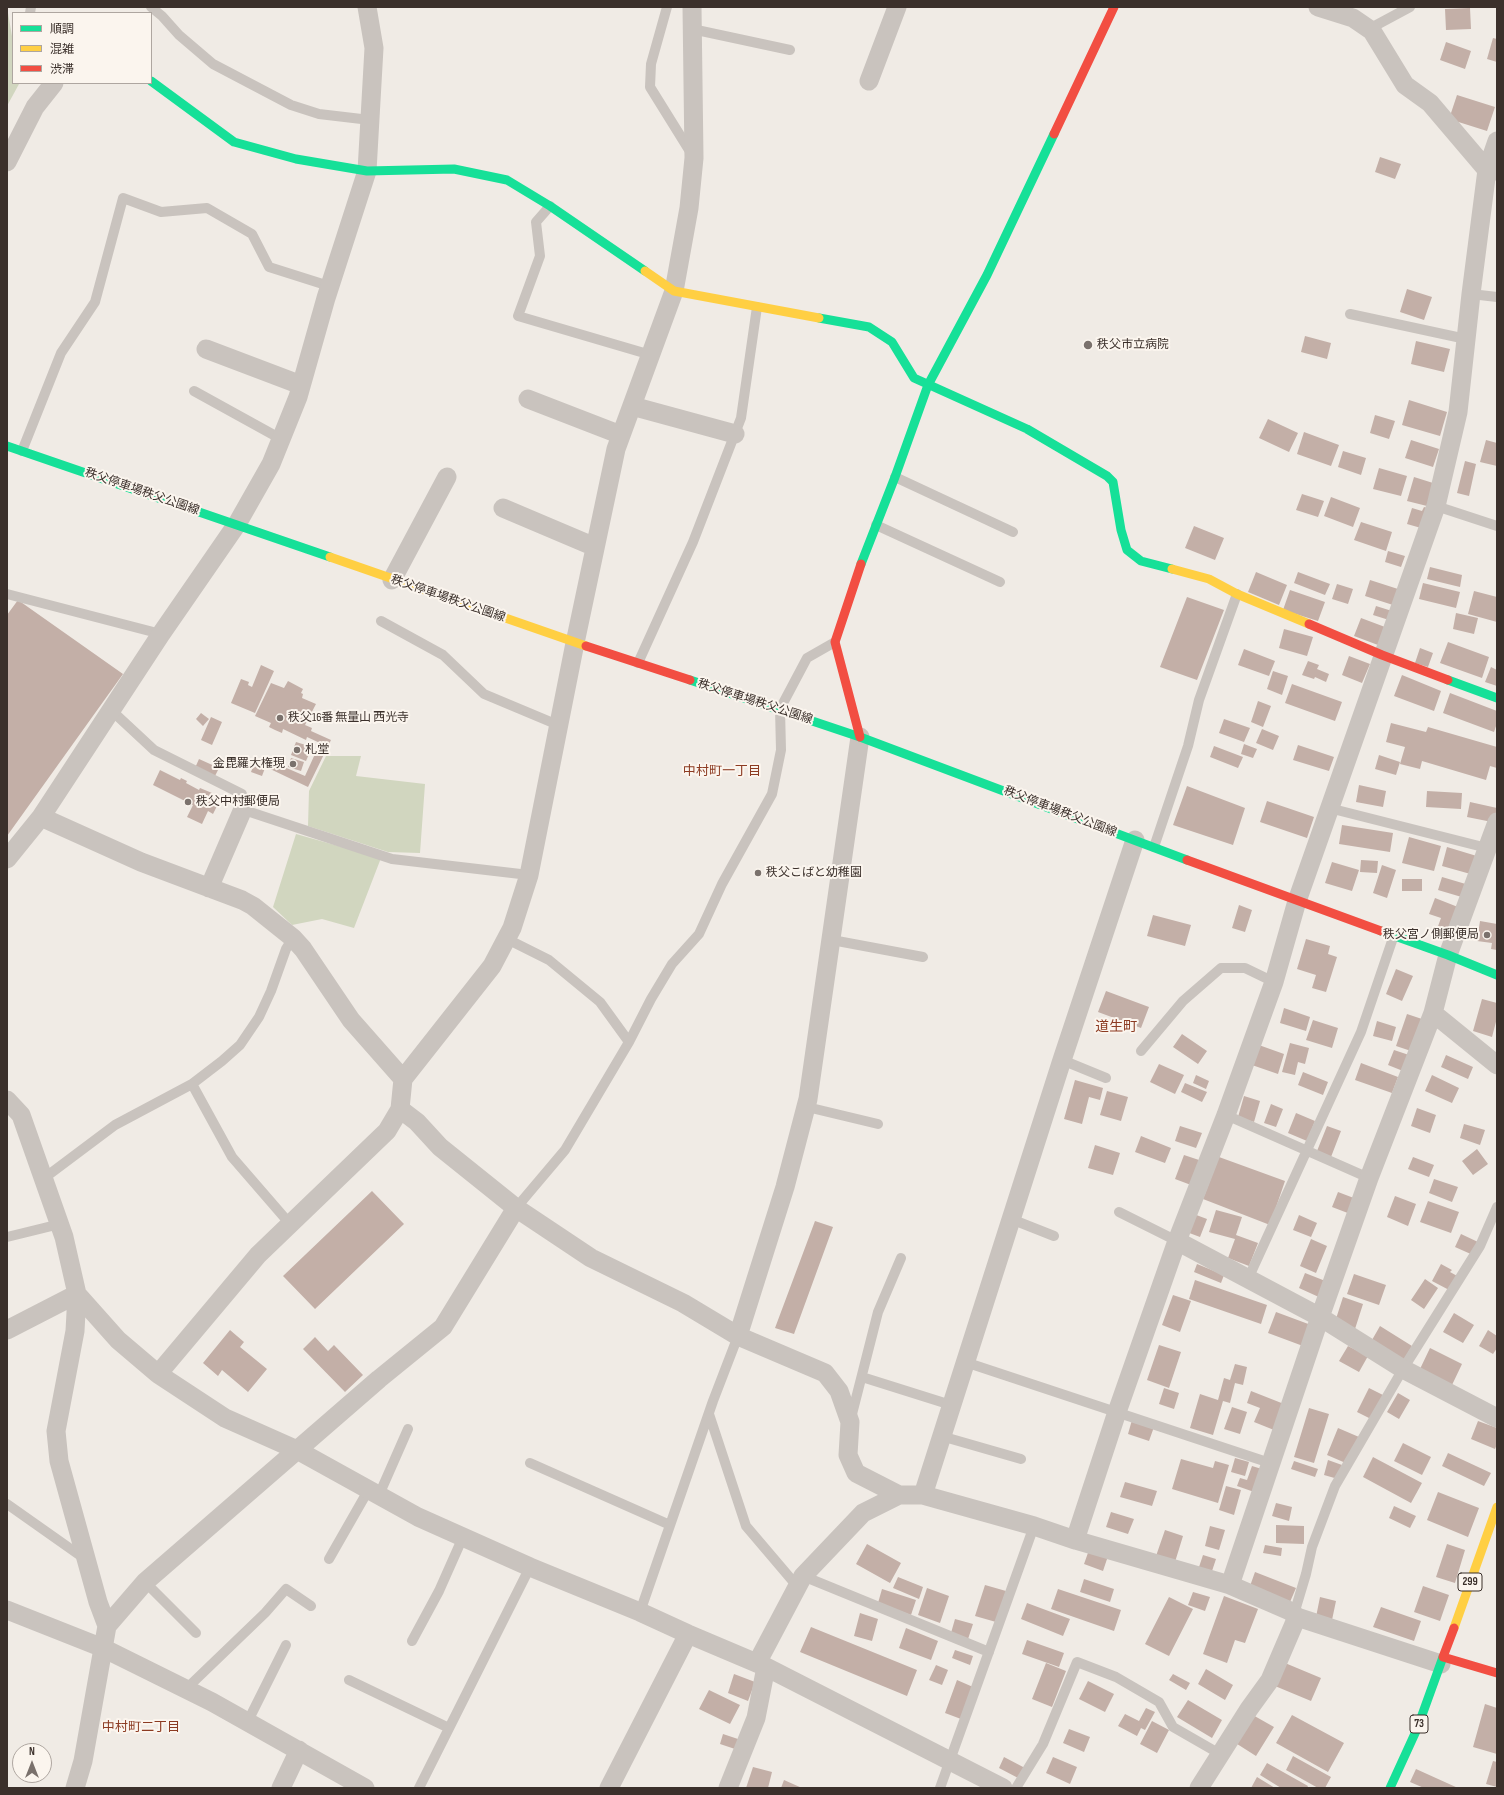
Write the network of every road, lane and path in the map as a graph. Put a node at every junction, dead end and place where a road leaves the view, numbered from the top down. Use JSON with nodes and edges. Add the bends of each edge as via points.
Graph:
{"nodes":[{"id":1,"x":151,"y":7,"type":"edge"},
{"id":2,"x":367,"y":7,"type":"edge"},
{"id":3,"x":668,"y":7,"type":"edge"},
{"id":4,"x":692,"y":7,"type":"edge"},
{"id":5,"x":897,"y":7,"type":"edge"},
{"id":6,"x":1114,"y":7,"type":"edge"},
{"id":7,"x":1318,"y":7,"type":"edge"},
{"id":8,"x":1410,"y":7,"type":"edge"},
{"id":9,"x":692,"y":29,"type":"junction"},
{"id":10,"x":1369,"y":29,"type":"junction"},
{"id":11,"x":790,"y":50,"type":"dead end"},
{"id":12,"x":152,"y":81,"type":"edge"},
{"id":13,"x":869,"y":81,"type":"dead end"},
{"id":14,"x":53,"y":84,"type":"edge"},
{"id":15,"x":370,"y":120,"type":"junction"},
{"id":16,"x":1497,"y":141,"type":"edge"},
{"id":17,"x":694,"y":158,"type":"junction"},
{"id":18,"x":7,"y":162,"type":"edge"},
{"id":19,"x":366,"y":171,"type":"junction"},
{"id":20,"x":1492,"y":171,"type":"edge"},
{"id":21,"x":550,"y":206,"type":"junction"},
{"id":22,"x":330,"y":286,"type":"junction"},
{"id":23,"x":674,"y":291,"type":"junction"},
{"id":24,"x":1471,"y":294,"type":"junction"},
{"id":25,"x":1497,"y":297,"type":"edge"},
{"id":26,"x":757,"y":307,"type":"junction"},
{"id":27,"x":1350,"y":314,"type":"dead end"},
{"id":28,"x":1466,"y":339,"type":"junction"},
{"id":29,"x":206,"y":349,"type":"dead end"},
{"id":30,"x":650,"y":354,"type":"junction"},
{"id":31,"x":301,"y":385,"type":"junction"},
{"id":32,"x":928,"y":385,"type":"junction"},
{"id":33,"x":194,"y":391,"type":"dead end"},
{"id":34,"x":528,"y":399,"type":"dead end"},
{"id":35,"x":632,"y":406,"type":"junction"},
{"id":36,"x":735,"y":434,"type":"junction"},
{"id":37,"x":621,"y":435,"type":"junction"},
{"id":38,"x":281,"y":439,"type":"junction"},
{"id":39,"x":7,"y":446,"type":"edge"},
{"id":40,"x":22,"y":451,"type":"junction"},
{"id":41,"x":895,"y":477,"type":"junction"},
{"id":42,"x":446,"y":478,"type":"dead end"},
{"id":43,"x":1436,"y":506,"type":"junction"},
{"id":44,"x":504,"y":508,"type":"dead end"},
{"id":45,"x":237,"y":524,"type":"junction"},
{"id":46,"x":876,"y":526,"type":"junction"},
{"id":47,"x":1497,"y":526,"type":"edge"},
{"id":48,"x":1013,"y":532,"type":"dead end"},
{"id":49,"x":595,"y":547,"type":"junction"},
{"id":50,"x":392,"y":580,"type":"junction"},
{"id":51,"x":1000,"y":582,"type":"dead end"},
{"id":52,"x":7,"y":594,"type":"edge"},
{"id":53,"x":1237,"y":594,"type":"junction"},
{"id":54,"x":381,"y":621,"type":"dead end"},
{"id":55,"x":161,"y":634,"type":"junction"},
{"id":56,"x":835,"y":642,"type":"junction"},
{"id":57,"x":575,"y":643,"type":"junction"},
{"id":58,"x":1382,"y":656,"type":"junction"},
{"id":59,"x":638,"y":663,"type":"junction"},
{"id":60,"x":1497,"y":698,"type":"edge"},
{"id":61,"x":780,"y":709,"type":"junction"},
{"id":62,"x":111,"y":710,"type":"junction"},
{"id":63,"x":558,"y":725,"type":"junction"},
{"id":64,"x":860,"y":737,"type":"junction"},
{"id":65,"x":1329,"y":808,"type":"junction"},
{"id":66,"x":243,"y":809,"type":"junction"},
{"id":67,"x":41,"y":817,"type":"junction"},
{"id":68,"x":1497,"y":822,"type":"edge"},
{"id":69,"x":1135,"y":840,"type":"junction"},
{"id":70,"x":1154,"y":847,"type":"junction"},
{"id":71,"x":1487,"y":848,"type":"junction"},
{"id":72,"x":7,"y":859,"type":"edge"},
{"id":73,"x":529,"y":875,"type":"junction"},
{"id":74,"x":208,"y":888,"type":"junction"},
{"id":75,"x":1297,"y":901,"type":"junction"},
{"id":76,"x":1394,"y":935,"type":"junction"},
{"id":77,"x":293,"y":938,"type":"junction"},
{"id":78,"x":507,"y":939,"type":"junction"},
{"id":79,"x":832,"y":940,"type":"junction"},
{"id":80,"x":1448,"y":955,"type":"junction"},
{"id":81,"x":923,"y":957,"type":"dead end"},
{"id":82,"x":1497,"y":975,"type":"edge"},
{"id":83,"x":1274,"y":982,"type":"junction"},
{"id":84,"x":1433,"y":1013,"type":"junction"},
{"id":85,"x":630,"y":1042,"type":"junction"},
{"id":86,"x":1141,"y":1051,"type":"dead end"},
{"id":87,"x":1062,"y":1060,"type":"junction"},
{"id":88,"x":1497,"y":1066,"type":"edge"},
{"id":89,"x":1106,"y":1078,"type":"dead end"},
{"id":90,"x":403,"y":1079,"type":"junction"},
{"id":91,"x":192,"y":1084,"type":"junction"},
{"id":92,"x":7,"y":1100,"type":"edge"},
{"id":93,"x":807,"y":1107,"type":"junction"},
{"id":94,"x":400,"y":1109,"type":"junction"},
{"id":95,"x":1226,"y":1115,"type":"junction"},
{"id":96,"x":878,"y":1124,"type":"dead end"},
{"id":97,"x":1307,"y":1151,"type":"junction"},
{"id":98,"x":1369,"y":1178,"type":"junction"},
{"id":99,"x":43,"y":1179,"type":"junction"},
{"id":100,"x":1497,"y":1207,"type":"edge"},
{"id":101,"x":516,"y":1208,"type":"junction"},
{"id":102,"x":1119,"y":1212,"type":"dead end"},
{"id":103,"x":1011,"y":1219,"type":"junction"},
{"id":104,"x":60,"y":1224,"type":"junction"},
{"id":105,"x":290,"y":1224,"type":"junction"},
{"id":106,"x":1054,"y":1236,"type":"dead end"},
{"id":107,"x":7,"y":1237,"type":"edge"},
{"id":108,"x":1177,"y":1241,"type":"junction"},
{"id":109,"x":901,"y":1258,"type":"dead end"},
{"id":110,"x":1248,"y":1279,"type":"junction"},
{"id":111,"x":77,"y":1294,"type":"junction"},
{"id":112,"x":1320,"y":1317,"type":"junction"},
{"id":113,"x":7,"y":1330,"type":"edge"},
{"id":114,"x":738,"y":1336,"type":"junction"},
{"id":115,"x":965,"y":1362,"type":"junction"},
{"id":116,"x":1403,"y":1369,"type":"junction"},
{"id":117,"x":158,"y":1374,"type":"junction"},
{"id":118,"x":862,"y":1377,"type":"junction"},
{"id":119,"x":951,"y":1405,"type":"junction"},
{"id":120,"x":1117,"y":1412,"type":"junction"},
{"id":121,"x":709,"y":1414,"type":"junction"},
{"id":122,"x":1497,"y":1418,"type":"edge"},
{"id":123,"x":850,"y":1422,"type":"junction"},
{"id":124,"x":408,"y":1429,"type":"dead end"},
{"id":125,"x":941,"y":1436,"type":"junction"},
{"id":126,"x":297,"y":1450,"type":"junction"},
{"id":127,"x":1021,"y":1459,"type":"dead end"},
{"id":128,"x":530,"y":1463,"type":"dead end"},
{"id":129,"x":1270,"y":1463,"type":"junction"},
{"id":130,"x":374,"y":1492,"type":"junction"},
{"id":131,"x":899,"y":1495,"type":"junction"},
{"id":132,"x":923,"y":1495,"type":"junction"},
{"id":133,"x":7,"y":1504,"type":"edge"},
{"id":134,"x":1497,"y":1507,"type":"edge"},
{"id":135,"x":670,"y":1525,"type":"junction"},
{"id":136,"x":1034,"y":1526,"type":"junction"},
{"id":137,"x":462,"y":1537,"type":"junction"},
{"id":138,"x":1075,"y":1540,"type":"junction"},
{"id":139,"x":329,"y":1559,"type":"dead end"},
{"id":140,"x":87,"y":1561,"type":"junction"},
{"id":141,"x":530,"y":1567,"type":"junction"},
{"id":142,"x":800,"y":1581,"type":"junction"},
{"id":143,"x":145,"y":1582,"type":"junction"},
{"id":144,"x":1230,"y":1585,"type":"junction"},
{"id":145,"x":311,"y":1606,"type":"dead end"},
{"id":146,"x":7,"y":1610,"type":"edge"},
{"id":147,"x":640,"y":1612,"type":"junction"},
{"id":148,"x":1295,"y":1616,"type":"junction"},
{"id":149,"x":107,"y":1626,"type":"junction"},
{"id":150,"x":196,"y":1633,"type":"dead end"},
{"id":151,"x":688,"y":1634,"type":"junction"},
{"id":152,"x":412,"y":1641,"type":"dead end"},
{"id":153,"x":286,"y":1645,"type":"dead end"},
{"id":154,"x":103,"y":1648,"type":"junction"},
{"id":155,"x":989,"y":1652,"type":"junction"},
{"id":156,"x":1442,"y":1660,"type":"junction"},
{"id":157,"x":762,"y":1665,"type":"junction"},
{"id":158,"x":1497,"y":1673,"type":"edge"},
{"id":159,"x":349,"y":1680,"type":"dead end"},
{"id":160,"x":186,"y":1689,"type":"junction"},
{"id":161,"x":248,"y":1721,"type":"junction"},
{"id":162,"x":449,"y":1728,"type":"junction"},
{"id":163,"x":299,"y":1750,"type":"junction"},
{"id":164,"x":1220,"y":1754,"type":"junction"},
{"id":165,"x":949,"y":1761,"type":"junction"},
{"id":166,"x":75,"y":1788,"type":"edge"},
{"id":167,"x":281,"y":1788,"type":"edge"},
{"id":168,"x":365,"y":1788,"type":"edge"},
{"id":169,"x":419,"y":1788,"type":"edge"},
{"id":170,"x":609,"y":1788,"type":"edge"},
{"id":171,"x":728,"y":1788,"type":"edge"},
{"id":172,"x":940,"y":1788,"type":"edge"},
{"id":173,"x":1003,"y":1788,"type":"edge"},
{"id":174,"x":1016,"y":1788,"type":"edge"},
{"id":175,"x":1199,"y":1788,"type":"edge"},
{"id":176,"x":1390,"y":1788,"type":"edge"}],
"edges":[{"from":1,"to":15,"type":"lane","via":[[213,64],[291,105],[319,114]]},
{"from":2,"to":15,"type":"street","via":[[374,48]]},
{"from":3,"to":17,"type":"lane","via":[[650,64],[650,87]]},
{"from":4,"to":9,"type":"street"},
{"from":5,"to":13,"type":"street"},
{"from":6,"to":32,"type":"main road","via":[[987,276]]},
{"from":7,"to":10,"type":"street","via":[[1353,18]]},
{"from":8,"to":10,"type":"lane"},
{"from":9,"to":11,"type":"lane"},
{"from":9,"to":17,"type":"street"},
{"from":10,"to":20,"type":"street","via":[[1405,85],[1430,103]]},
{"from":12,"to":19,"type":"main road","via":[[234,142],[296,159]]},
{"from":14,"to":18,"type":"street","via":[[34,108]]},
{"from":15,"to":19,"type":"street"},
{"from":16,"to":20,"type":"street"},
{"from":17,"to":23,"type":"street","via":[[689,208]]},
{"from":19,"to":21,"type":"main road","via":[[454,169],[507,180]]},
{"from":19,"to":22,"type":"street"},
{"from":20,"to":24,"type":"street"},
{"from":21,"to":23,"type":"main road"},
{"from":21,"to":30,"type":"lane","via":[[536,222],[540,256],[518,316]]},
{"from":22,"to":31,"type":"street"},
{"from":22,"to":40,"type":"lane","via":[[269,267],[252,234],[207,208],[161,212],[123,198],[95,302],[61,353]]},
{"from":23,"to":26,"type":"main road"},
{"from":23,"to":30,"type":"street"},
{"from":24,"to":25,"type":"lane"},
{"from":24,"to":28,"type":"street"},
{"from":26,"to":32,"type":"main road","via":[[869,327],[892,342],[914,378]]},
{"from":26,"to":36,"type":"lane","via":[[742,418]]},
{"from":27,"to":28,"type":"lane"},
{"from":28,"to":43,"type":"street","via":[[1458,412]]},
{"from":29,"to":31,"type":"street"},
{"from":30,"to":35,"type":"street"},
{"from":31,"to":38,"type":"street"},
{"from":32,"to":41,"type":"main road"},
{"from":32,"to":53,"type":"main road","via":[[1028,430],[1107,476],[1113,482],[1126,550],[1140,561],[1209,579]]},
{"from":33,"to":38,"type":"lane"},
{"from":34,"to":37,"type":"street"},
{"from":35,"to":36,"type":"street"},
{"from":35,"to":37,"type":"street"},
{"from":36,"to":59,"type":"lane","via":[[693,542]]},
{"from":37,"to":49,"type":"street"},
{"from":38,"to":45,"type":"street","via":[[271,464]]},
{"from":39,"to":40,"type":"main road","name":"秩父停車場秩父公園線"},
{"from":40,"to":45,"type":"main road","name":"秩父停車場秩父公園線"},
{"from":41,"to":46,"type":"main road"},
{"from":41,"to":48,"type":"lane"},
{"from":42,"to":50,"type":"street"},
{"from":43,"to":47,"type":"lane"},
{"from":43,"to":58,"type":"street"},
{"from":44,"to":49,"type":"street"},
{"from":45,"to":50,"type":"main road","name":"秩父停車場秩父公園線"},
{"from":45,"to":55,"type":"street"},
{"from":46,"to":51,"type":"lane"},
{"from":46,"to":56,"type":"main road","via":[[856,576]]},
{"from":49,"to":57,"type":"street"},
{"from":50,"to":57,"type":"main road","name":"秩父停車場秩父公園線"},
{"from":52,"to":55,"type":"lane"},
{"from":53,"to":58,"type":"main road"},
{"from":53,"to":70,"type":"lane","via":[[1199,700],[1188,746]]},
{"from":54,"to":63,"type":"lane","via":[[443,655],[484,694]]},
{"from":55,"to":62,"type":"street"},
{"from":56,"to":61,"type":"lane","via":[[807,658]]},
{"from":56,"to":64,"type":"main road"},
{"from":57,"to":59,"type":"main road","name":"秩父停車場秩父公園線"},
{"from":57,"to":63,"type":"street"},
{"from":58,"to":60,"type":"main road"},
{"from":58,"to":65,"type":"street"},
{"from":59,"to":61,"type":"main road","name":"秩父停車場秩父公園線"},
{"from":61,"to":64,"type":"main road","name":"秩父停車場秩父公園線"},
{"from":61,"to":85,"type":"lane","via":[[781,750],[772,794],[722,884],[699,934],[672,964],[650,998]]},
{"from":62,"to":66,"type":"lane","via":[[154,750],[242,794]]},
{"from":62,"to":67,"type":"street"},
{"from":63,"to":73,"type":"street"},
{"from":64,"to":69,"type":"main road","name":"秩父停車場秩父公園線"},
{"from":64,"to":79,"type":"street"},
{"from":65,"to":71,"type":"lane"},
{"from":65,"to":75,"type":"street"},
{"from":66,"to":73,"type":"lane","via":[[392,859]]},
{"from":66,"to":74,"type":"street"},
{"from":67,"to":72,"type":"street"},
{"from":67,"to":74,"type":"street","via":[[141,862]]},
{"from":68,"to":71,"type":"street"},
{"from":69,"to":70,"type":"main road","name":"秩父停車場秩父公園線"},
{"from":69,"to":87,"type":"street"},
{"from":70,"to":75,"type":"main road","name":"秩父停車場秩父公園線"},
{"from":71,"to":80,"type":"street"},
{"from":73,"to":78,"type":"street"},
{"from":74,"to":77,"type":"street","via":[[253,906]]},
{"from":75,"to":76,"type":"main road","name":"秩父停車場秩父公園線"},
{"from":75,"to":83,"type":"street"},
{"from":76,"to":80,"type":"main road","name":"秩父停車場秩父公園線"},
{"from":76,"to":97,"type":"lane","via":[[1361,1032]]},
{"from":77,"to":90,"type":"street","via":[[351,1020]]},
{"from":77,"to":91,"type":"lane","via":[[286,949],[262,1011],[240,1045]]},
{"from":78,"to":85,"type":"lane","via":[[549,960],[600,1002]]},
{"from":78,"to":90,"type":"street","via":[[492,966]]},
{"from":79,"to":81,"type":"lane"},
{"from":79,"to":93,"type":"street"},
{"from":80,"to":82,"type":"main road","name":"秩父停車場秩父公園線"},
{"from":80,"to":84,"type":"street"},
{"from":83,"to":86,"type":"lane","via":[[1245,968],[1220,968],[1183,1002]]},
{"from":83,"to":95,"type":"street"},
{"from":84,"to":88,"type":"street"},
{"from":84,"to":98,"type":"street"},
{"from":85,"to":101,"type":"lane","via":[[565,1150]]},
{"from":87,"to":89,"type":"lane"},
{"from":87,"to":103,"type":"street"},
{"from":90,"to":94,"type":"street"},
{"from":91,"to":99,"type":"lane","via":[[115,1125]]},
{"from":91,"to":105,"type":"lane","via":[[232,1156]]},
{"from":92,"to":99,"type":"street","via":[[21,1115]]},
{"from":93,"to":96,"type":"lane"},
{"from":93,"to":114,"type":"street","via":[[785,1187]]},
{"from":94,"to":101,"type":"street","via":[[417,1122],[440,1147]]},
{"from":94,"to":105,"type":"street","via":[[387,1131]]},
{"from":95,"to":97,"type":"lane"},
{"from":95,"to":108,"type":"street"},
{"from":97,"to":98,"type":"lane"},
{"from":97,"to":110,"type":"lane"},
{"from":98,"to":112,"type":"street"},
{"from":99,"to":104,"type":"street"},
{"from":100,"to":116,"type":"lane","via":[[1480,1246]]},
{"from":101,"to":114,"type":"street","via":[[591,1258],[683,1303]]},
{"from":101,"to":126,"type":"street","via":[[443,1327]]},
{"from":102,"to":108,"type":"lane"},
{"from":103,"to":106,"type":"lane"},
{"from":103,"to":115,"type":"street"},
{"from":104,"to":107,"type":"lane"},
{"from":104,"to":111,"type":"street"},
{"from":105,"to":117,"type":"street","via":[[258,1255]]},
{"from":108,"to":110,"type":"street"},
{"from":108,"to":120,"type":"street"},
{"from":109,"to":118,"type":"lane","via":[[878,1312]]},
{"from":110,"to":112,"type":"street"},
{"from":111,"to":113,"type":"street"},
{"from":111,"to":117,"type":"street","via":[[118,1340]]},
{"from":111,"to":140,"type":"street","via":[[76,1331],[56,1431],[59,1461]]},
{"from":112,"to":116,"type":"street"},
{"from":112,"to":129,"type":"street"},
{"from":114,"to":121,"type":"lane"},
{"from":114,"to":123,"type":"street","via":[[825,1373],[839,1391]]},
{"from":115,"to":119,"type":"street"},
{"from":115,"to":120,"type":"lane"},
{"from":116,"to":122,"type":"street"},
{"from":116,"to":148,"type":"lane","via":[[1335,1486],[1312,1547]]},
{"from":117,"to":126,"type":"street","via":[[225,1418]]},
{"from":118,"to":119,"type":"lane"},
{"from":118,"to":123,"type":"lane"},
{"from":119,"to":125,"type":"street"},
{"from":120,"to":129,"type":"lane"},
{"from":120,"to":138,"type":"street"},
{"from":121,"to":135,"type":"lane"},
{"from":121,"to":142,"type":"lane","via":[[746,1526]]},
{"from":123,"to":131,"type":"street","via":[[848,1455],[856,1473]]},
{"from":124,"to":130,"type":"lane"},
{"from":125,"to":127,"type":"lane"},
{"from":125,"to":132,"type":"street"},
{"from":126,"to":130,"type":"street"},
{"from":126,"to":143,"type":"street"},
{"from":128,"to":135,"type":"lane"},
{"from":129,"to":144,"type":"street"},
{"from":130,"to":137,"type":"street","via":[[418,1517]]},
{"from":130,"to":139,"type":"lane"},
{"from":131,"to":132,"type":"street"},
{"from":131,"to":142,"type":"street","via":[[863,1513]]},
{"from":132,"to":136,"type":"street"},
{"from":133,"to":140,"type":"lane"},
{"from":134,"to":156,"type":"main road","number":"299"},
{"from":135,"to":147,"type":"lane"},
{"from":136,"to":138,"type":"street"},
{"from":136,"to":155,"type":"lane"},
{"from":137,"to":141,"type":"street"},
{"from":137,"to":152,"type":"lane","via":[[440,1591]]},
{"from":138,"to":144,"type":"street"},
{"from":140,"to":149,"type":"street"},
{"from":141,"to":147,"type":"street"},
{"from":141,"to":162,"type":"lane"},
{"from":142,"to":155,"type":"lane"},
{"from":142,"to":157,"type":"street"},
{"from":143,"to":149,"type":"street"},
{"from":143,"to":150,"type":"lane"},
{"from":144,"to":148,"type":"street","via":[[1290,1611]]},
{"from":145,"to":160,"type":"lane","via":[[286,1589],[265,1613]]},
{"from":146,"to":154,"type":"street"},
{"from":147,"to":151,"type":"street"},
{"from":148,"to":156,"type":"street"},
{"from":148,"to":164,"type":"street","via":[[1270,1680]]},
{"from":149,"to":154,"type":"street"},
{"from":151,"to":157,"type":"street"},
{"from":151,"to":170,"type":"street"},
{"from":153,"to":161,"type":"lane"},
{"from":154,"to":160,"type":"street"},
{"from":154,"to":166,"type":"street","via":[[83,1761]]},
{"from":155,"to":165,"type":"lane"},
{"from":156,"to":158,"type":"main road"},
{"from":156,"to":176,"type":"main road","number":"73","via":[[1417,1729]]},
{"from":157,"to":165,"type":"street"},
{"from":157,"to":171,"type":"street","via":[[756,1718]]},
{"from":159,"to":162,"type":"lane"},
{"from":160,"to":161,"type":"street"},
{"from":161,"to":163,"type":"street"},
{"from":162,"to":169,"type":"lane"},
{"from":163,"to":167,"type":"street"},
{"from":163,"to":168,"type":"street"},
{"from":164,"to":174,"type":"lane","via":[[1173,1727],[1158,1702],[1116,1677],[1077,1662],[1043,1744]]},
{"from":164,"to":175,"type":"street"},
{"from":165,"to":172,"type":"lane"},
{"from":165,"to":173,"type":"street"}]}
